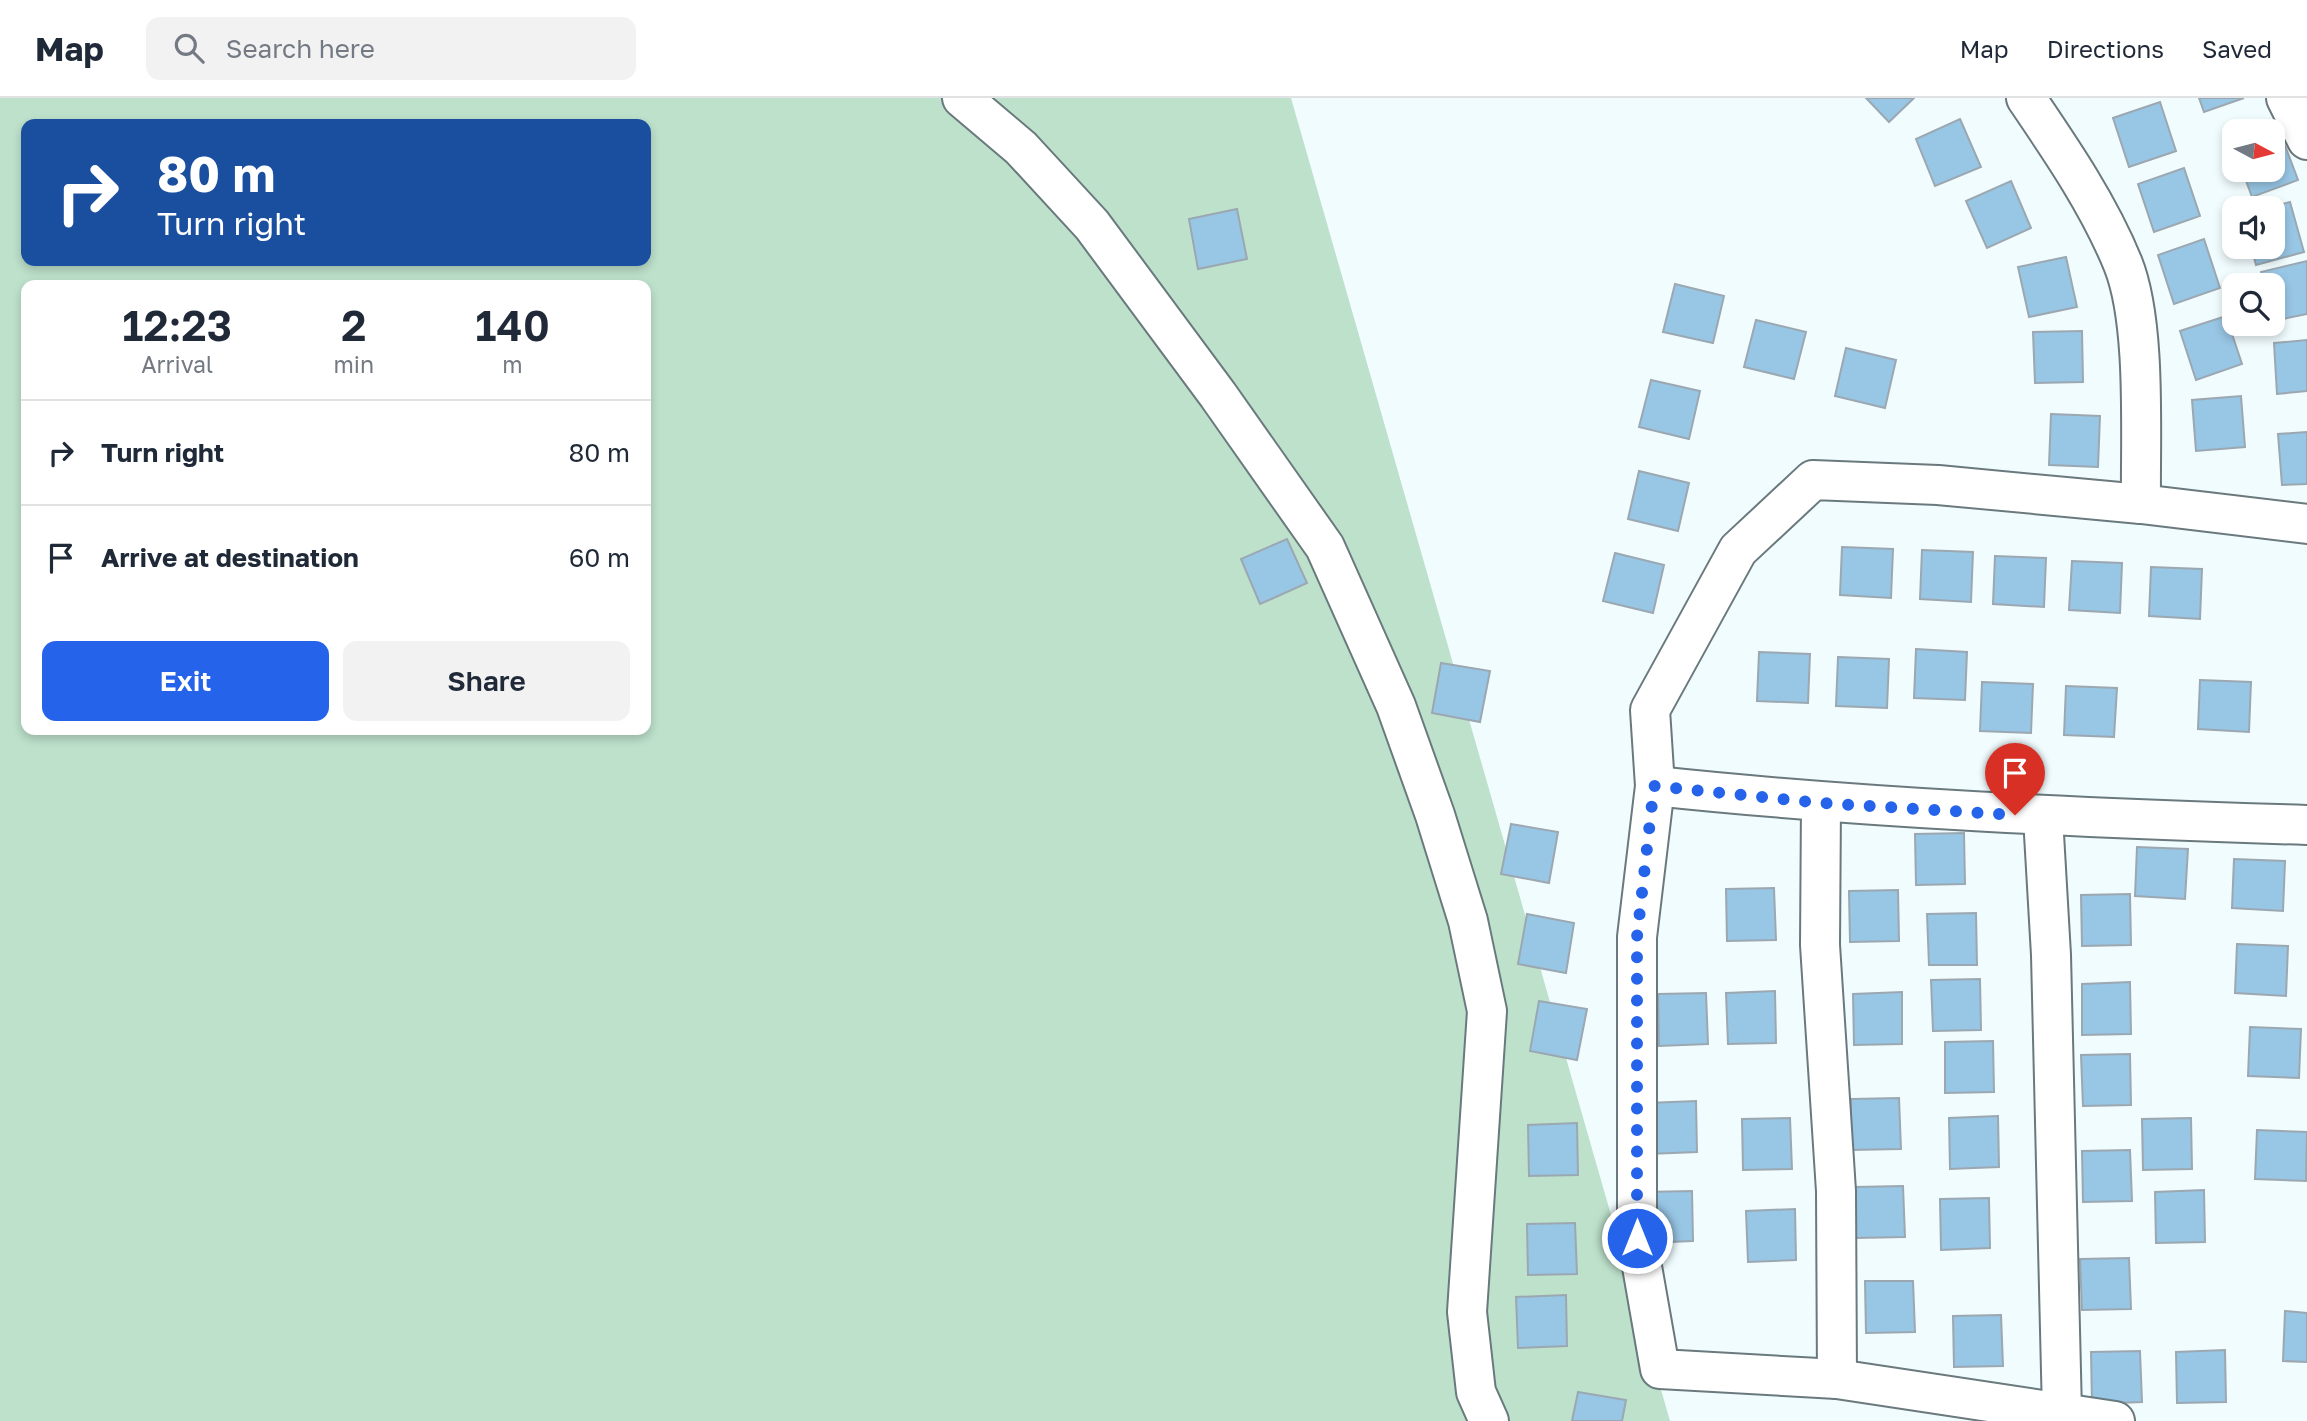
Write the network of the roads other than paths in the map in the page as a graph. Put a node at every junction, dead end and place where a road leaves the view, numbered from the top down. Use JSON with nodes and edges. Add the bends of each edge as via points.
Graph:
{"nodes":[{"id":1,"x":962,"y":98,"type":"edge"},
{"id":2,"x":2026,"y":98,"type":"edge"},
{"id":3,"x":2286,"y":98,"type":"edge"},
{"id":4,"x":2307,"y":140,"type":"edge"},
{"id":5,"x":2141,"y":504,"type":"junction"},
{"id":6,"x":2307,"y":524,"type":"edge"},
{"id":7,"x":1654,"y":786,"type":"junction"},
{"id":8,"x":1821,"y":803,"type":"junction"},
{"id":9,"x":2043,"y":817,"type":"junction"},
{"id":10,"x":2307,"y":825,"type":"edge"},
{"id":11,"x":1837,"y":1379,"type":"junction"},
{"id":12,"x":2062,"y":1413,"type":"junction"},
{"id":13,"x":1489,"y":1421,"type":"edge"},
{"id":14,"x":2115,"y":1421,"type":"edge"}],
"edges":[{"from":1,"to":13,"type":"street","via":[[1021,148],[1092,225],[1218,395],[1325,547],[1396,706],[1468,921],[1487,1011],[1466,1312],[1476,1392]]},
{"from":2,"to":5,"type":"street","via":[[2072,166],[2124,266],[2137,330]]},
{"from":3,"to":4,"type":"street"},
{"from":5,"to":6,"type":"street"},
{"from":5,"to":7,"type":"street","via":[[1938,485],[1813,480],[1738,550],[1650,710]]},
{"from":7,"to":8,"type":"street"},
{"from":7,"to":11,"type":"street","via":[[1637,937],[1637,1224],[1660,1369]]},
{"from":8,"to":9,"type":"street"},
{"from":8,"to":11,"type":"street","via":[[1820,945],[1836,1191]]},
{"from":9,"to":10,"type":"street"},
{"from":9,"to":12,"type":"street","via":[[2051,955]]},
{"from":11,"to":12,"type":"street"},
{"from":12,"to":14,"type":"street"}]}
